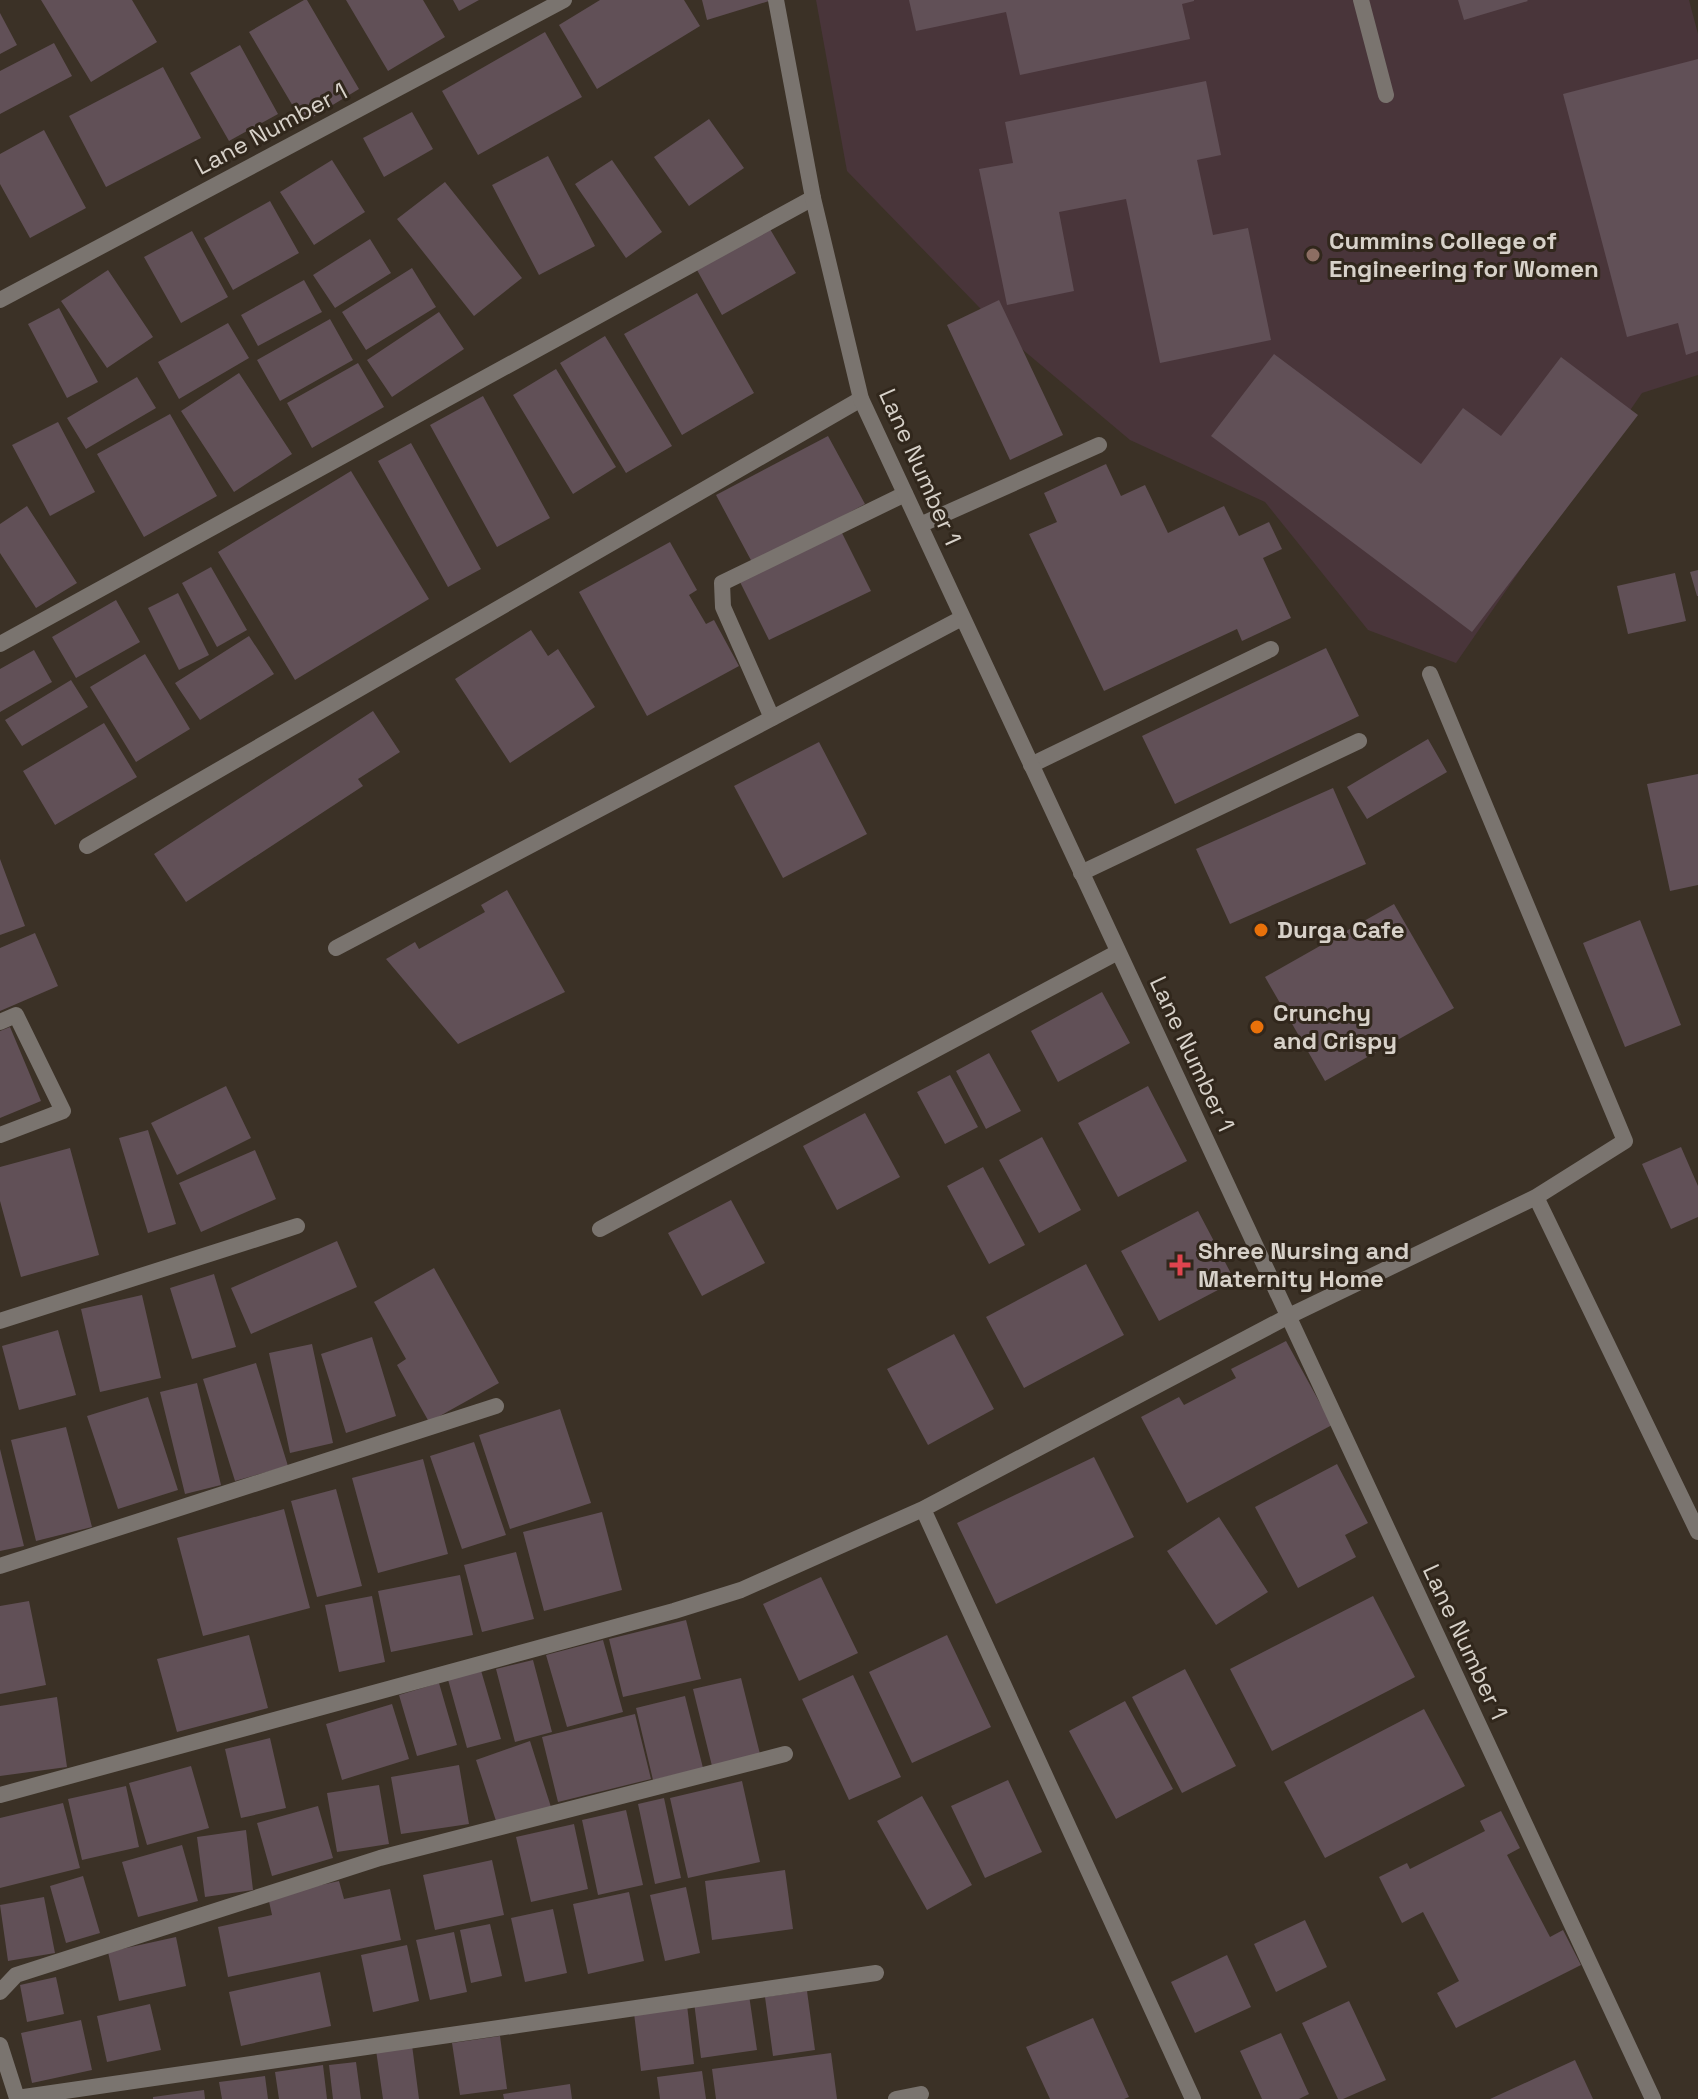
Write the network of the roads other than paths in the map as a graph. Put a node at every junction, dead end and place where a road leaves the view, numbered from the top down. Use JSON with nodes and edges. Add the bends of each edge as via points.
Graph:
{"nodes":[{"id":1,"x":564,"y":0,"type":"edge"},
{"id":2,"x":776,"y":0,"type":"edge"},
{"id":3,"x":1361,"y":0,"type":"edge"},
{"id":4,"x":1386,"y":95,"type":"dead end"},
{"id":5,"x":813,"y":198,"type":"junction"},
{"id":6,"x":0,"y":300,"type":"edge"},
{"id":7,"x":861,"y":399,"type":"junction"},
{"id":8,"x":1099,"y":445,"type":"dead end"},
{"id":9,"x":905,"y":494,"type":"junction"},
{"id":10,"x":920,"y":525,"type":"junction"},
{"id":11,"x":962,"y":618,"type":"junction"},
{"id":12,"x":0,"y":644,"type":"edge"},
{"id":13,"x":1271,"y":649,"type":"dead end"},
{"id":14,"x":1430,"y":674,"type":"dead end"},
{"id":15,"x":772,"y":718,"type":"junction"},
{"id":16,"x":1359,"y":741,"type":"dead end"},
{"id":17,"x":1031,"y":765,"type":"junction"},
{"id":18,"x":87,"y":846,"type":"dead end"},
{"id":19,"x":1081,"y":873,"type":"junction"},
{"id":20,"x":336,"y":948,"type":"dead end"},
{"id":21,"x":1118,"y":952,"type":"junction"},
{"id":22,"x":0,"y":1022,"type":"edge"},
{"id":23,"x":0,"y":1135,"type":"edge"},
{"id":24,"x":1536,"y":1197,"type":"junction"},
{"id":25,"x":297,"y":1226,"type":"dead end"},
{"id":26,"x":600,"y":1229,"type":"dead end"},
{"id":27,"x":1287,"y":1317,"type":"junction"},
{"id":28,"x":0,"y":1321,"type":"edge"},
{"id":29,"x":496,"y":1406,"type":"dead end"},
{"id":30,"x":923,"y":1509,"type":"junction"},
{"id":31,"x":1698,"y":1532,"type":"edge"},
{"id":32,"x":0,"y":1566,"type":"edge"},
{"id":33,"x":785,"y":1754,"type":"dead end"},
{"id":34,"x":0,"y":1795,"type":"edge"},
{"id":35,"x":876,"y":1973,"type":"dead end"},
{"id":36,"x":0,"y":1992,"type":"edge"},
{"id":37,"x":0,"y":2045,"type":"edge"},
{"id":38,"x":921,"y":2094,"type":"dead end"},
{"id":39,"x":896,"y":2099,"type":"edge"},
{"id":40,"x":1193,"y":2099,"type":"edge"},
{"id":41,"x":1653,"y":2099,"type":"edge"}],
"edges":[{"from":1,"to":6,"type":"street","name":"Lane Number 1"},
{"from":2,"to":5,"type":"street","name":"Lane Number 1"},
{"from":3,"to":4,"type":"street"},
{"from":5,"to":7,"type":"street","name":"Lane Number 1"},
{"from":5,"to":12,"type":"street"},
{"from":7,"to":9,"type":"street","name":"Lane Number 1"},
{"from":7,"to":18,"type":"street"},
{"from":8,"to":10,"type":"street"},
{"from":9,"to":10,"type":"street","name":"Lane Number 1"},
{"from":9,"to":15,"type":"street","via":[[722,583],[723,607]]},
{"from":10,"to":11,"type":"street","name":"Lane Number 1"},
{"from":11,"to":15,"type":"street"},
{"from":11,"to":17,"type":"street","name":"Lane Number 1"},
{"from":13,"to":17,"type":"street"},
{"from":14,"to":24,"type":"street","via":[[1625,1141]]},
{"from":15,"to":20,"type":"street"},
{"from":16,"to":19,"type":"street"},
{"from":17,"to":19,"type":"street","name":"Lane Number 1"},
{"from":19,"to":21,"type":"street","name":"Lane Number 1"},
{"from":21,"to":26,"type":"street"},
{"from":21,"to":27,"type":"street","name":"Lane Number 1"},
{"from":22,"to":23,"type":"street","via":[[16,1015],[63,1111]]},
{"from":24,"to":27,"type":"street"},
{"from":24,"to":31,"type":"street"},
{"from":25,"to":28,"type":"street"},
{"from":27,"to":30,"type":"street"},
{"from":27,"to":41,"type":"street","name":"Lane Number 1"},
{"from":29,"to":32,"type":"street"},
{"from":30,"to":34,"type":"street","via":[[741,1590],[674,1611]]},
{"from":30,"to":40,"type":"street"},
{"from":33,"to":36,"type":"street","via":[[380,1858],[16,1975]]},
{"from":35,"to":37,"type":"street","via":[[17,2098]]},
{"from":38,"to":39,"type":"street"}]}
